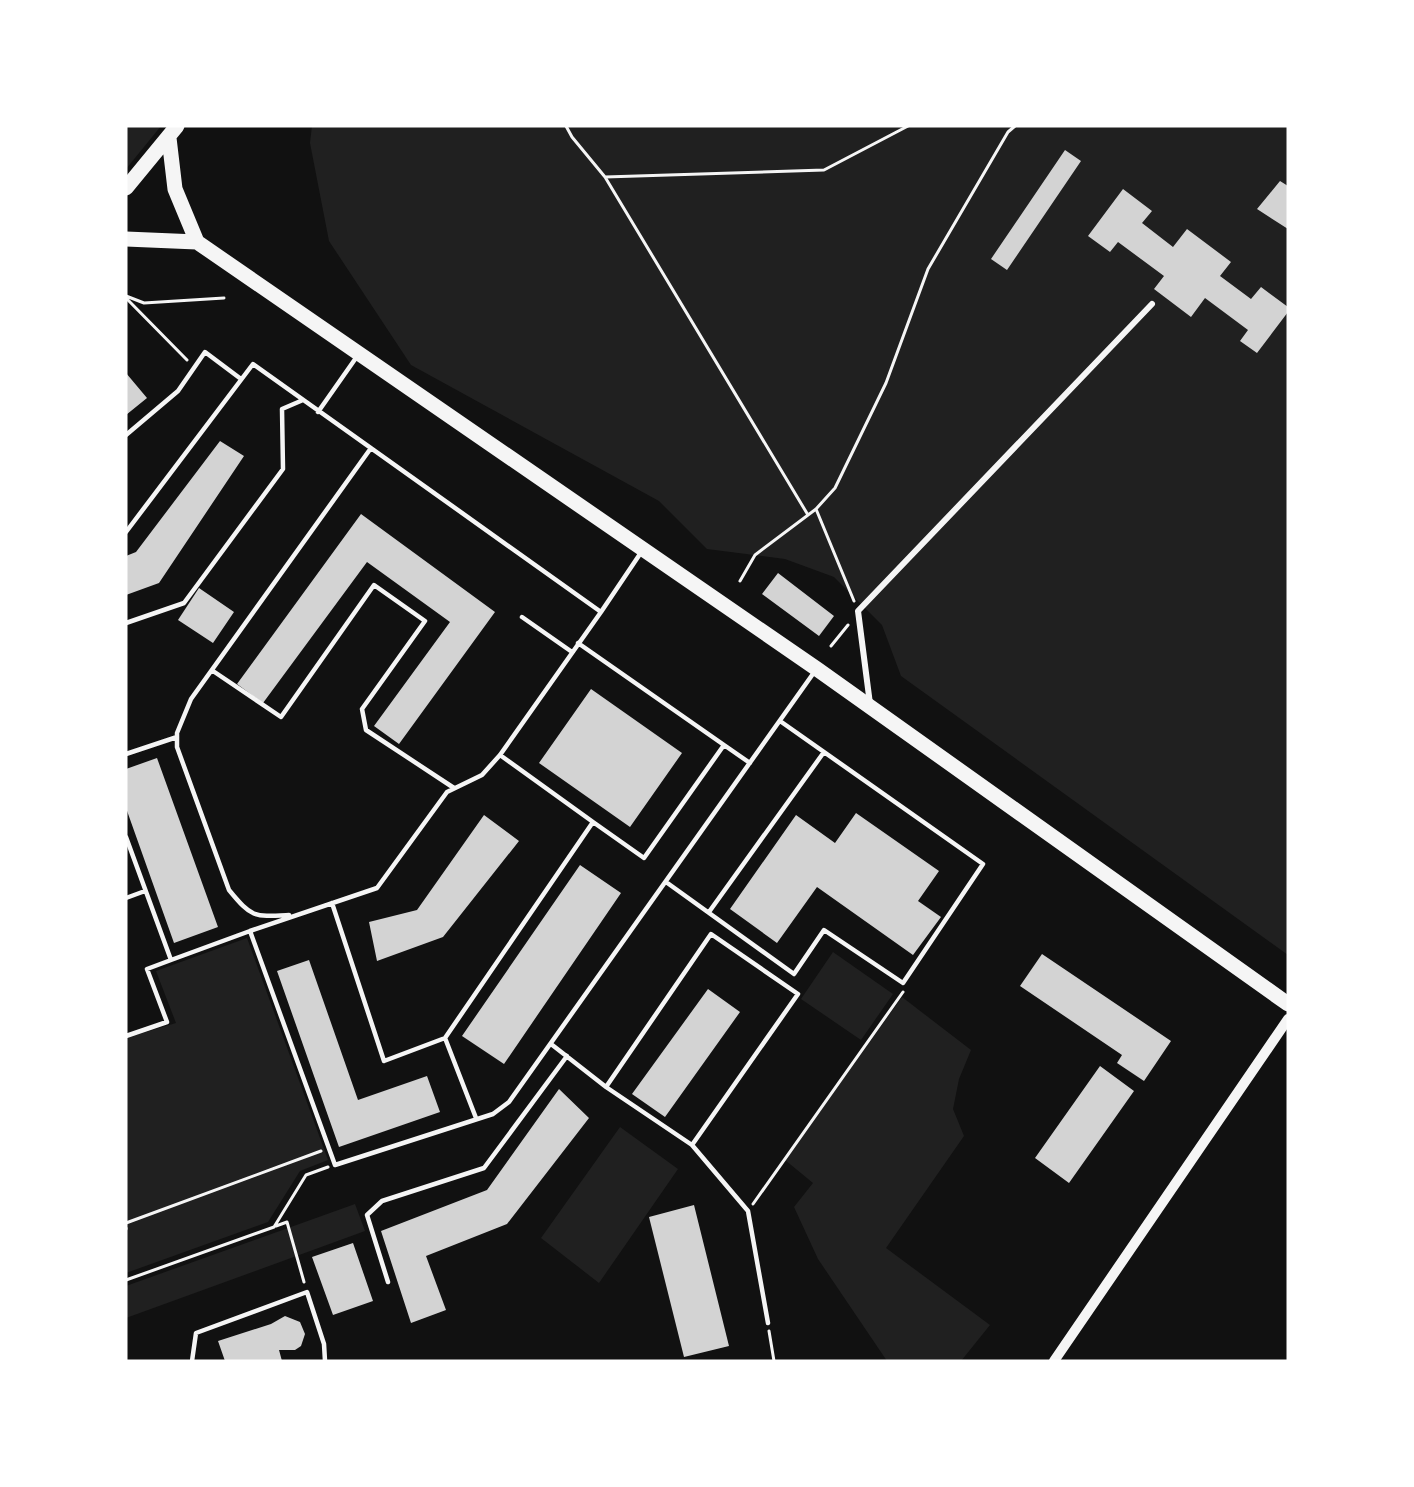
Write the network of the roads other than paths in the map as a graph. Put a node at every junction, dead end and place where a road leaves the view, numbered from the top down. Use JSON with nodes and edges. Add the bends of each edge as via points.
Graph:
{"nodes":[{"id":1,"x":173,"y":132,"type":"edge"},
{"id":2,"x":126,"y":188,"type":"edge"},
{"id":3,"x":126,"y":239,"type":"edge"},
{"id":4,"x":197,"y":242,"type":"junction"},
{"id":5,"x":1152,"y":304,"type":"dead end"},
{"id":6,"x":359,"y":354,"type":"junction"},
{"id":7,"x":242,"y":379,"type":"junction"},
{"id":8,"x":303,"y":400,"type":"junction"},
{"id":9,"x":318,"y":412,"type":"junction"},
{"id":10,"x":126,"y":435,"type":"edge"},
{"id":11,"x":371,"y":448,"type":"junction"},
{"id":12,"x":126,"y":532,"type":"edge"},
{"id":13,"x":643,"y":549,"type":"junction"},
{"id":14,"x":601,"y":612,"type":"junction"},
{"id":15,"x":522,"y":617,"type":"dead end"},
{"id":16,"x":126,"y":623,"type":"edge"},
{"id":17,"x":578,"y":643,"type":"junction"},
{"id":18,"x":572,"y":652,"type":"junction"},
{"id":19,"x":817,"y":669,"type":"junction"},
{"id":20,"x":213,"y":671,"type":"junction"},
{"id":21,"x":870,"y":707,"type":"junction"},
{"id":22,"x":780,"y":721,"type":"junction"},
{"id":23,"x":177,"y":737,"type":"junction"},
{"id":24,"x":724,"y":745,"type":"junction"},
{"id":25,"x":824,"y":752,"type":"junction"},
{"id":26,"x":126,"y":754,"type":"edge"},
{"id":27,"x":500,"y":754,"type":"junction"},
{"id":28,"x":750,"y":763,"type":"junction"},
{"id":29,"x":454,"y":788,"type":"junction"},
{"id":30,"x":593,"y":822,"type":"junction"},
{"id":31,"x":126,"y":837,"type":"edge"},
{"id":32,"x":666,"y":882,"type":"junction"},
{"id":33,"x":145,"y":891,"type":"junction"},
{"id":34,"x":126,"y":898,"type":"edge"},
{"id":35,"x":332,"y":903,"type":"junction"},
{"id":36,"x":709,"y":912,"type":"junction"},
{"id":37,"x":296,"y":914,"type":"junction"},
{"id":38,"x":250,"y":931,"type":"junction"},
{"id":39,"x":171,"y":960,"type":"junction"},
{"id":40,"x":1288,"y":1004,"type":"edge"},
{"id":41,"x":1288,"y":1019,"type":"edge"},
{"id":42,"x":126,"y":1036,"type":"edge"},
{"id":43,"x":445,"y":1038,"type":"junction"},
{"id":44,"x":551,"y":1044,"type":"junction"},
{"id":45,"x":567,"y":1056,"type":"junction"},
{"id":46,"x":606,"y":1087,"type":"junction"},
{"id":47,"x":476,"y":1118,"type":"junction"},
{"id":48,"x":692,"y":1145,"type":"junction"},
{"id":49,"x":388,"y":1282,"type":"dead end"},
{"id":50,"x":768,"y":1323,"type":"road end"},
{"id":51,"x":192,"y":1361,"type":"edge"},
{"id":52,"x":325,"y":1361,"type":"edge"},
{"id":53,"x":1054,"y":1361,"type":"edge"}],
"edges":[{"from":1,"to":2,"type":"main road"},
{"from":1,"to":4,"type":"main road","via":[[175,189]]},
{"from":3,"to":4,"type":"main road"},
{"from":4,"to":6,"type":"main road"},
{"from":5,"to":21,"type":"street","via":[[858,611]]},
{"from":6,"to":9,"type":"lane"},
{"from":6,"to":13,"type":"main road"},
{"from":7,"to":8,"type":"lane","via":[[253,364]]},
{"from":7,"to":10,"type":"lane","via":[[205,352],[178,392]]},
{"from":7,"to":12,"type":"lane"},
{"from":8,"to":9,"type":"lane"},
{"from":8,"to":16,"type":"lane","via":[[282,409],[283,469],[184,603]]},
{"from":9,"to":11,"type":"lane"},
{"from":11,"to":14,"type":"lane"},
{"from":11,"to":20,"type":"lane"},
{"from":13,"to":14,"type":"lane"},
{"from":13,"to":19,"type":"main road"},
{"from":14,"to":17,"type":"lane"},
{"from":15,"to":18,"type":"lane"},
{"from":17,"to":18,"type":"lane"},
{"from":17,"to":24,"type":"lane"},
{"from":18,"to":27,"type":"lane"},
{"from":19,"to":21,"type":"main road"},
{"from":19,"to":22,"type":"lane"},
{"from":20,"to":23,"type":"lane","via":[[191,699]]},
{"from":20,"to":29,"type":"lane","via":[[281,717],[374,585],[425,621],[362,710],[366,730]]},
{"from":21,"to":40,"type":"main road"},
{"from":22,"to":25,"type":"lane"},
{"from":22,"to":28,"type":"lane"},
{"from":23,"to":26,"type":"lane"},
{"from":23,"to":37,"type":"lane","via":[[177,747],[229,890],[244,908],[258,916]]},
{"from":24,"to":28,"type":"lane"},
{"from":24,"to":30,"type":"lane","via":[[644,858]]},
{"from":25,"to":36,"type":"lane"},
{"from":25,"to":36,"type":"lane","via":[[983,864],[903,983],[824,930],[794,974]]},
{"from":27,"to":29,"type":"lane","via":[[482,775]]},
{"from":27,"to":30,"type":"lane"},
{"from":28,"to":32,"type":"lane"},
{"from":29,"to":35,"type":"lane","via":[[447,792],[377,888]]},
{"from":30,"to":43,"type":"lane"},
{"from":31,"to":33,"type":"lane"},
{"from":32,"to":36,"type":"lane"},
{"from":32,"to":44,"type":"lane"},
{"from":33,"to":34,"type":"lane"},
{"from":33,"to":39,"type":"lane"},
{"from":35,"to":37,"type":"lane"},
{"from":35,"to":43,"type":"lane","via":[[384,1061]]},
{"from":37,"to":38,"type":"lane"},
{"from":38,"to":39,"type":"lane"},
{"from":38,"to":47,"type":"lane","via":[[335,1165]]},
{"from":39,"to":42,"type":"lane","via":[[147,969],[167,1022]]},
{"from":41,"to":53,"type":"street"},
{"from":43,"to":47,"type":"lane"},
{"from":44,"to":45,"type":"lane"},
{"from":44,"to":47,"type":"lane","via":[[509,1102],[493,1114]]},
{"from":45,"to":46,"type":"lane"},
{"from":45,"to":49,"type":"lane","via":[[484,1168],[382,1201],[367,1215]]},
{"from":46,"to":48,"type":"lane"},
{"from":46,"to":48,"type":"lane","via":[[711,934],[798,994]]},
{"from":48,"to":50,"type":"lane","via":[[748,1210]]},
{"from":51,"to":52,"type":"lane","via":[[196,1334],[307,1292]]}]}
